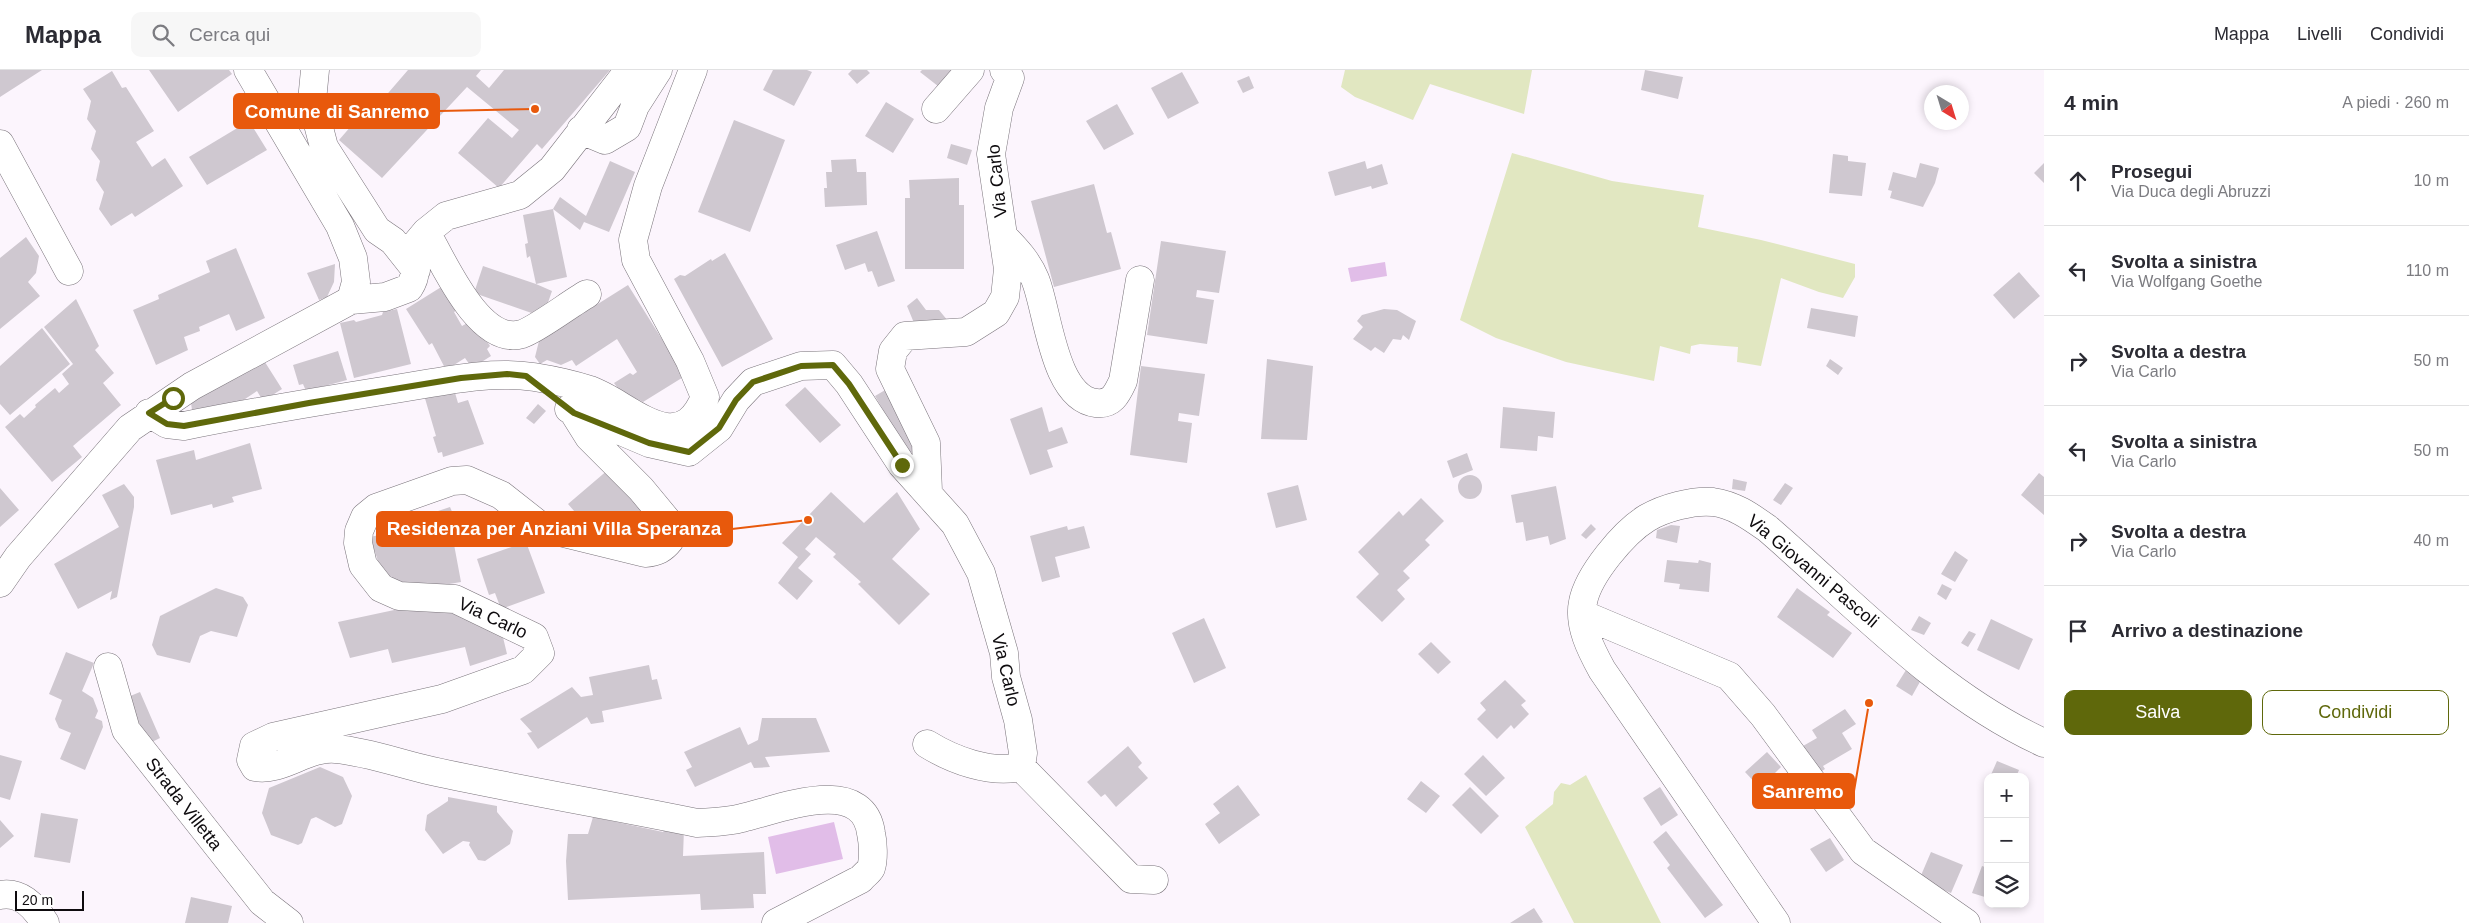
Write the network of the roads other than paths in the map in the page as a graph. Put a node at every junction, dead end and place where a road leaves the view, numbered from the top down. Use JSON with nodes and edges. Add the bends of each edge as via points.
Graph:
{"nodes":[{"id":1,"x":248,"y":70,"type":"edge"},
{"id":2,"x":316,"y":70,"type":"edge"},
{"id":3,"x":629,"y":70,"type":"edge"},
{"id":4,"x":658,"y":70,"type":"edge"},
{"id":5,"x":693,"y":70,"type":"edge"},
{"id":6,"x":970,"y":70,"type":"edge"},
{"id":7,"x":1004,"y":70,"type":"edge"},
{"id":8,"x":936,"y":109,"type":"dead end"},
{"id":9,"x":581,"y":130,"type":"junction"},
{"id":10,"x":0,"y":144,"type":"edge"},
{"id":11,"x":426,"y":232,"type":"junction"},
{"id":12,"x":1003,"y":236,"type":"junction"},
{"id":13,"x":416,"y":270,"type":"junction"},
{"id":14,"x":69,"y":271,"type":"dead end"},
{"id":15,"x":1140,"y":280,"type":"dead end"},
{"id":16,"x":587,"y":294,"type":"dead end"},
{"id":17,"x":351,"y":300,"type":"junction"},
{"id":18,"x":526,"y":376,"type":"junction"},
{"id":19,"x":149,"y":413,"type":"junction"},
{"id":20,"x":574,"y":413,"type":"junction"},
{"id":21,"x":928,"y":492,"type":"junction"},
{"id":22,"x":0,"y":583,"type":"edge"},
{"id":23,"x":1582,"y":614,"type":"junction"},
{"id":24,"x":108,"y":667,"type":"dead end"},
{"id":25,"x":927,"y":744,"type":"dead end"},
{"id":26,"x":2044,"y":744,"type":"edge"},
{"id":27,"x":1021,"y":767,"type":"junction"},
{"id":28,"x":1154,"y":880,"type":"dead end"},
{"id":29,"x":0,"y":895,"type":"edge"},
{"id":30,"x":45,"y":923,"type":"edge"},
{"id":31,"x":288,"y":923,"type":"edge"},
{"id":32,"x":776,"y":923,"type":"edge"},
{"id":33,"x":1776,"y":923,"type":"edge"},
{"id":34,"x":1966,"y":923,"type":"edge"}],
"edges":[{"from":1,"to":17,"type":"street","via":[[340,226],[352,258],[356,282]]},
{"from":2,"to":13,"type":"street","via":[[312,102],[324,147],[377,230],[393,241]]},
{"from":3,"to":9,"type":"street"},
{"from":4,"to":9,"type":"street","via":[[635,106],[627,127],[605,140]]},
{"from":5,"to":18,"type":"street","via":[[648,186],[633,240],[636,260],[690,361],[705,397],[699,413],[683,426],[668,428],[655,425],[590,390]]},
{"from":6,"to":8,"type":"street"},
{"from":7,"to":12,"type":"street","name":"Via Carlo","via":[[1010,78],[998,108],[991,154]]},
{"from":9,"to":11,"type":"street","via":[[552,169],[520,195],[453,214]]},
{"from":10,"to":14,"type":"street"},
{"from":11,"to":13,"type":"street","via":[[411,250]]},
{"from":11,"to":16,"type":"street","via":[[465,299],[492,330],[502,334],[522,334]]},
{"from":12,"to":15,"type":"street","name":"Via Carlo","via":[[1029,266],[1036,280],[1054,354],[1065,377],[1080,396],[1094,403],[1110,401],[1123,381]]},
{"from":12,"to":21,"type":"street","name":"Via Carlo","via":[[1008,269],[1005,297],[996,313],[966,332],[905,336],[893,351],[890,369],[926,443]]},
{"from":13,"to":17,"type":"street","via":[[410,288],[385,297]]},
{"from":17,"to":19,"type":"street","via":[[192,386]]},
{"from":18,"to":19,"type":"street","via":[[507,374],[461,378],[184,426],[167,424]]},
{"from":18,"to":20,"type":"street","name":"Via Carlo"},
{"from":19,"to":22,"type":"street","via":[[130,428]]},
{"from":20,"to":21,"type":"street","name":"Via Carlo","via":[[649,443],[689,452],[719,428],[736,400],[753,382],[801,366],[833,365],[902,465]]},
{"from":20,"to":32,"type":"street","name":"Via Carlo","via":[[589,437],[670,524],[670,540],[664,548],[646,554],[543,528],[501,495],[467,480],[452,481],[376,508],[365,517],[358,543],[363,565],[381,588],[399,596],[455,599],[534,637],[540,654],[523,670],[442,699],[273,737],[254,746],[251,760],[255,767],[271,768],[306,754],[333,748],[697,823],[740,819],[799,803],[828,799],[842,800],[854,806],[871,828],[871,867],[860,879]]},
{"from":21,"to":27,"type":"street","name":"Via Carlo","via":[[954,524],[982,573],[1004,653],[1006,677],[1020,736]]},
{"from":23,"to":26,"type":"street","name":"Via Giovanni Pascoli","via":[[1583,601],[1598,569],[1632,529],[1648,518],[1686,505],[1712,502],[1740,510],[1768,529],[1960,696]]},
{"from":23,"to":33,"type":"street","name":"Via Giovanni Pascoli","via":[[1592,652],[1602,670]]},
{"from":23,"to":34,"type":"street","via":[[1729,676],[1763,715],[1863,851]]},
{"from":24,"to":31,"type":"street","name":"Strada Villetta","via":[[126,730],[262,902]]},
{"from":25,"to":27,"type":"street","via":[[945,756],[972,763],[1006,770]]},
{"from":27,"to":28,"type":"street","via":[[1131,879]]},
{"from":29,"to":30,"type":"street","via":[[9,893],[26,901]]}]}
